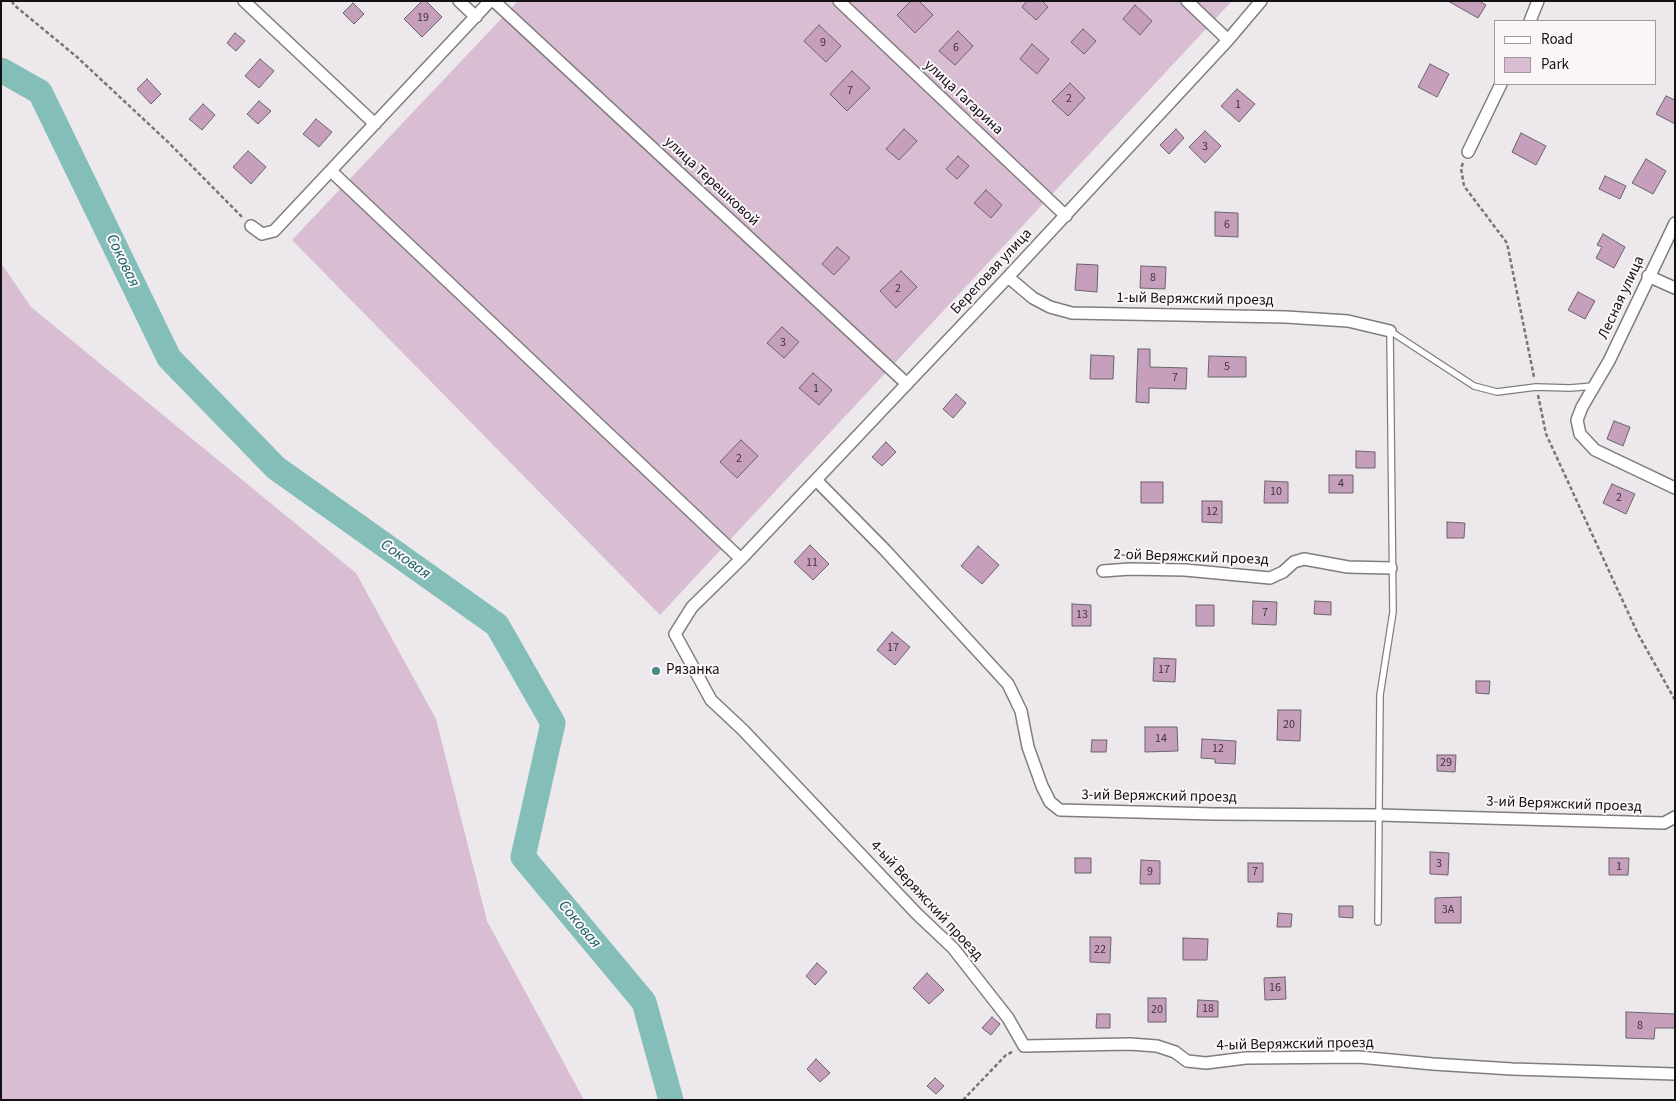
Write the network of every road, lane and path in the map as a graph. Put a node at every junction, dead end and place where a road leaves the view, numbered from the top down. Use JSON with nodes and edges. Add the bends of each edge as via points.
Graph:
{"nodes":[{"id":1,"x":12,"y":1,"type":"edge"},
{"id":2,"x":244,"y":1,"type":"edge"},
{"id":3,"x":459,"y":1,"type":"edge"},
{"id":4,"x":492,"y":1,"type":"edge"},
{"id":5,"x":839,"y":1,"type":"edge"},
{"id":6,"x":1187,"y":1,"type":"edge"},
{"id":7,"x":1261,"y":1,"type":"edge"},
{"id":8,"x":1538,"y":1,"type":"edge"},
{"id":9,"x":476,"y":17,"type":"junction"},
{"id":10,"x":1530,"y":20,"type":"edge"},
{"id":11,"x":1228,"y":40,"type":"junction"},
{"id":12,"x":1501,"y":85,"type":"edge"},
{"id":13,"x":375,"y":124,"type":"junction"},
{"id":14,"x":1468,"y":152,"type":"joint"},
{"id":15,"x":331,"y":171,"type":"junction"},
{"id":16,"x":1066,"y":216,"type":"junction"},
{"id":17,"x":1675,"y":223,"type":"edge"},
{"id":18,"x":251,"y":226,"type":"joint"},
{"id":19,"x":1648,"y":276,"type":"junction"},
{"id":20,"x":1008,"y":277,"type":"junction"},
{"id":21,"x":1675,"y":288,"type":"edge"},
{"id":22,"x":1390,"y":331,"type":"junction"},
{"id":23,"x":907,"y":384,"type":"junction"},
{"id":24,"x":1594,"y":386,"type":"junction"},
{"id":25,"x":1536,"y":387,"type":"junction"},
{"id":26,"x":816,"y":480,"type":"junction"},
{"id":27,"x":1675,"y":488,"type":"edge"},
{"id":28,"x":741,"y":559,"type":"junction"},
{"id":29,"x":1391,"y":568,"type":"junction"},
{"id":30,"x":1104,"y":571,"type":"dead end"},
{"id":31,"x":1675,"y":700,"type":"edge"},
{"id":32,"x":1379,"y":815,"type":"junction"},
{"id":33,"x":1675,"y":817,"type":"edge"},
{"id":34,"x":1378,"y":922,"type":"dead end"},
{"id":35,"x":1024,"y":1046,"type":"junction"},
{"id":36,"x":1675,"y":1074,"type":"edge"},
{"id":37,"x":963,"y":1100,"type":"edge"}],
"edges":[{"from":1,"to":18,"type":"path","via":[[162,137]]},
{"from":2,"to":13,"type":"street"},
{"from":3,"to":9,"type":"street"},
{"from":4,"to":9,"type":"street"},
{"from":4,"to":23,"type":"street","name":"улица Терешковой"},
{"from":5,"to":16,"type":"street","name":"улица Гагарина"},
{"from":6,"to":11,"type":"street"},
{"from":7,"to":11,"type":"street","name":"Береговая улица"},
{"from":8,"to":10,"type":"street"},
{"from":9,"to":13,"type":"street"},
{"from":11,"to":16,"type":"street","name":"Береговая улица"},
{"from":12,"to":14,"type":"street"},
{"from":13,"to":15,"type":"street"},
{"from":14,"to":25,"type":"path","via":[[1461,168],[1464,186],[1507,244]]},
{"from":15,"to":18,"type":"street","via":[[274,231],[262,234]]},
{"from":15,"to":28,"type":"street"},
{"from":16,"to":20,"type":"street","name":"Береговая улица"},
{"from":17,"to":19,"type":"street","name":"Лесная улица"},
{"from":19,"to":21,"type":"street"},
{"from":19,"to":24,"type":"street","name":"Лесная улица"},
{"from":20,"to":22,"type":"street","name":"1-ый Веряжский проезд","via":[[1050,308],[1072,313],[1286,317],[1348,321]]},
{"from":20,"to":23,"type":"street","name":"Береговая улица"},
{"from":22,"to":25,"type":"lane","via":[[1474,386],[1497,392]]},
{"from":22,"to":29,"type":"lane"},
{"from":23,"to":26,"type":"street","name":"Береговая улица"},
{"from":24,"to":25,"type":"lane"},
{"from":24,"to":27,"type":"street","name":"Лесная улица","via":[[1577,420],[1580,434],[1595,450]]},
{"from":25,"to":31,"type":"path","via":[[1546,434],[1638,634]]},
{"from":26,"to":28,"type":"street","name":"Береговая улица"},
{"from":26,"to":32,"type":"street","name":"3-ий Веряжский проезд","via":[[892,557],[1008,684],[1021,711],[1028,747],[1042,786],[1050,802],[1060,810]]},
{"from":28,"to":35,"type":"street","name":"4-ый Веряжский проезд","via":[[692,607],[675,634],[710,700],[743,730],[953,948],[1008,1018]]},
{"from":29,"to":30,"type":"street","name":"2-ой Веряжский проезд","via":[[1348,567],[1304,559],[1270,578],[1185,570]]},
{"from":29,"to":32,"type":"lane","via":[[1393,612],[1380,695]]},
{"from":32,"to":33,"type":"street","name":"3-ий Веряжский проезд","via":[[1664,823]]},
{"from":32,"to":34,"type":"lane"},
{"from":35,"to":36,"type":"street","name":"4-ый Веряжский проезд","via":[[1157,1046],[1175,1052],[1187,1061],[1206,1063],[1246,1058],[1359,1057],[1512,1069]]},
{"from":35,"to":37,"type":"path","via":[[1006,1055]]}]}
